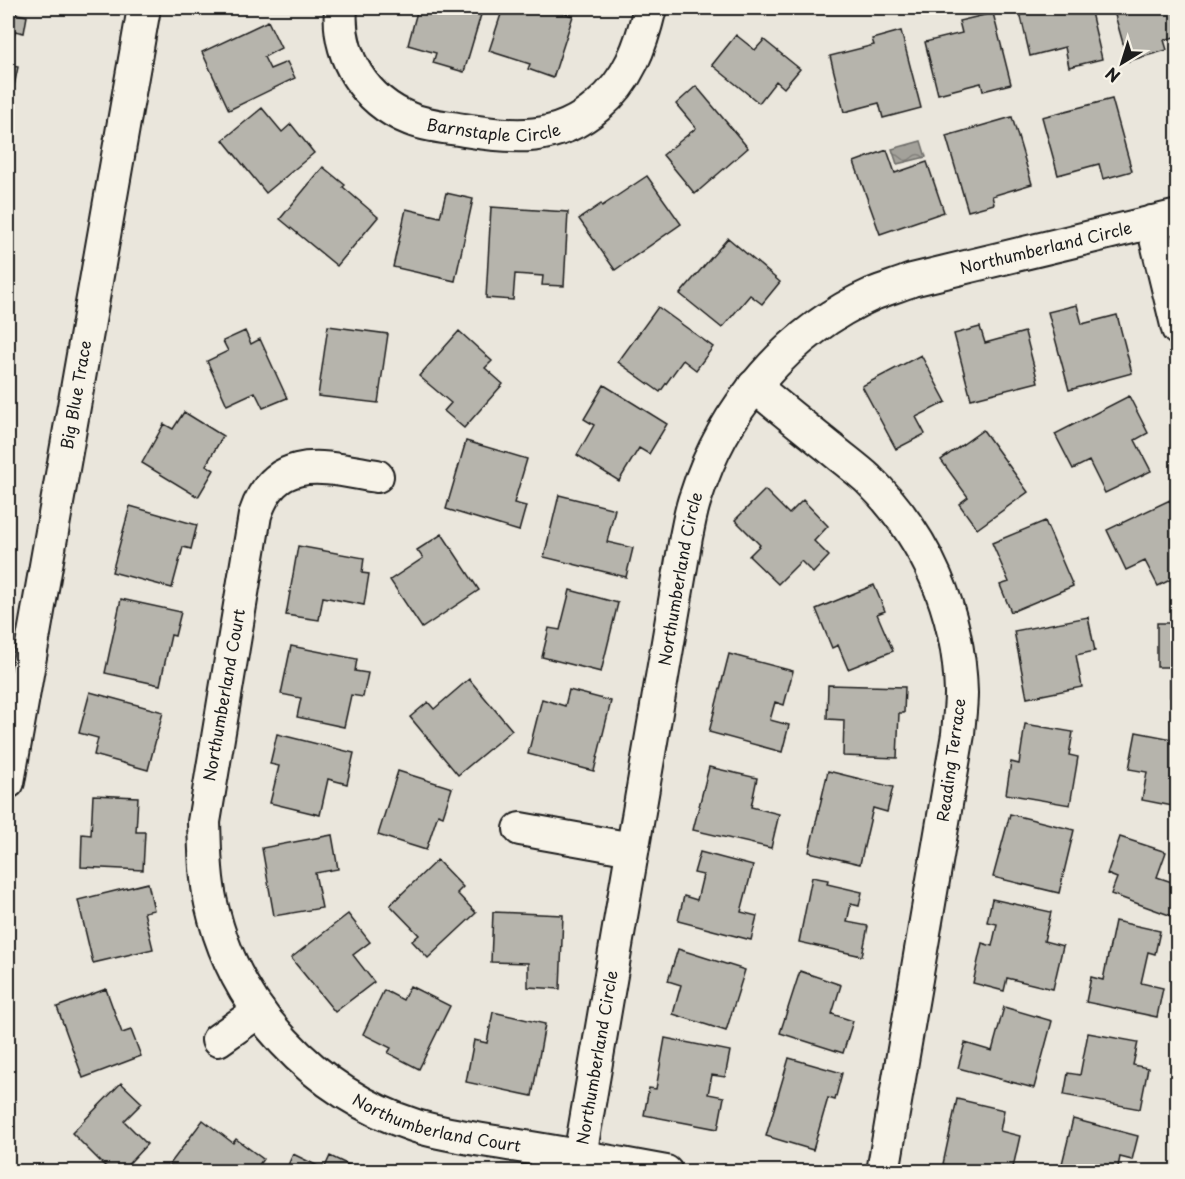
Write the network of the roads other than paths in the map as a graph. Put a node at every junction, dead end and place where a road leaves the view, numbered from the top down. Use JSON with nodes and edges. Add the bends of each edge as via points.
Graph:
{"nodes":[{"id":1,"x":144,"y":8,"type":"edge"},
{"id":2,"x":341,"y":8,"type":"edge"},
{"id":3,"x":650,"y":8,"type":"edge"},
{"id":4,"x":1165,"y":219,"type":"edge"},
{"id":5,"x":1178,"y":329,"type":"edge"},
{"id":6,"x":754,"y":386,"type":"junction"},
{"id":7,"x":377,"y":476,"type":"dead end"},
{"id":8,"x":8,"y":782,"type":"edge"},
{"id":9,"x":520,"y":829,"type":"dead end"},
{"id":10,"x":632,"y":849,"type":"junction"},
{"id":11,"x":259,"y":1011,"type":"junction"},
{"id":12,"x":218,"y":1040,"type":"dead end"},
{"id":13,"x":580,"y":1156,"type":"junction"},
{"id":14,"x":666,"y":1172,"type":"edge"},
{"id":15,"x":883,"y":1172,"type":"edge"}],
"edges":[{"from":1,"to":8,"type":"street","name":"Big Blue Trace"},
{"from":2,"to":3,"type":"street","name":"Barnstaple Circle","via":[[346,54],[356,76],[381,103],[429,125],[511,137],[554,131],[598,106],[631,67]]},
{"from":4,"to":5,"type":"street"},
{"from":4,"to":6,"type":"street","name":"Northumberland Circle","via":[[912,280],[872,295],[800,340]]},
{"from":6,"to":10,"type":"street","name":"Northumberland Circle","via":[[716,447],[696,496]]},
{"from":6,"to":15,"type":"street","name":"Reading Terrace","via":[[867,478],[894,508],[918,541],[936,576],[950,614],[958,654],[958,734]]},
{"from":7,"to":11,"type":"street","name":"Northumberland Court","via":[[301,468],[270,485],[255,515],[204,822],[205,862],[219,932],[239,979]]},
{"from":9,"to":10,"type":"street"},
{"from":10,"to":13,"type":"street","name":"Northumberland Circle"},
{"from":11,"to":12,"type":"street"},
{"from":11,"to":13,"type":"street","name":"Northumberland Court","via":[[310,1068],[379,1112],[454,1135]]},
{"from":13,"to":14,"type":"street","name":"Northumberland Circle"}]}
